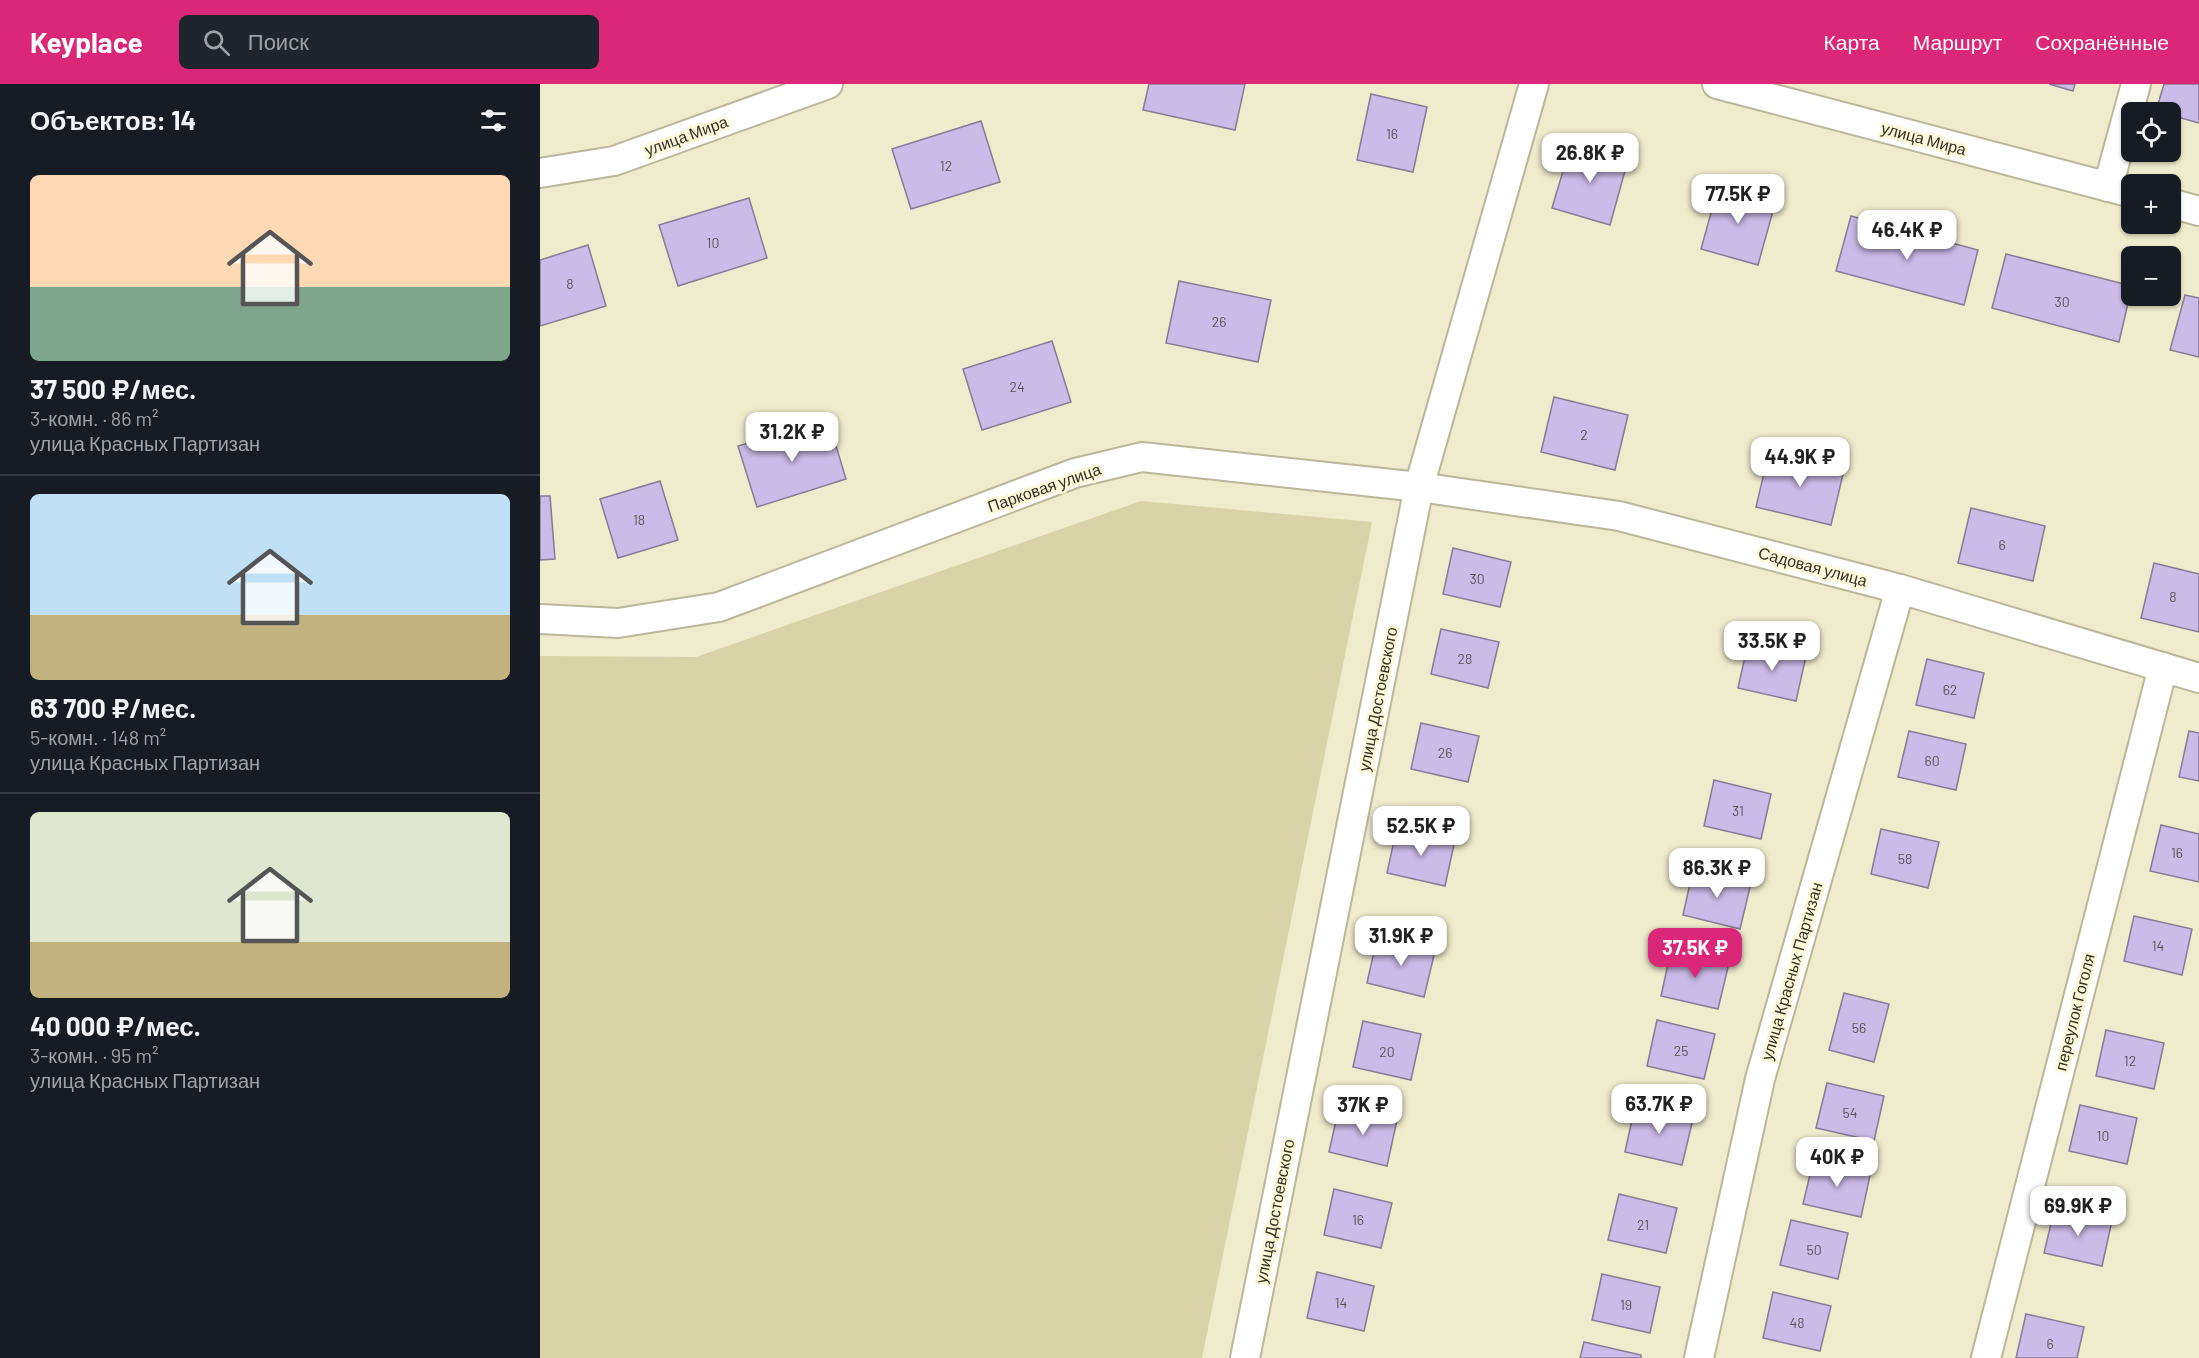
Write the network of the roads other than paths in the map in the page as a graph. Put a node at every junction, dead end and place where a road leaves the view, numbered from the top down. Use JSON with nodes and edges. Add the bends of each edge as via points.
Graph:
{"nodes":[{"id":1,"x":828,"y":84,"type":"edge"},
{"id":2,"x":1534,"y":84,"type":"edge"},
{"id":3,"x":1717,"y":84,"type":"edge"},
{"id":4,"x":2136,"y":84,"type":"edge"},
{"id":5,"x":540,"y":173,"type":"edge"},
{"id":6,"x":2120,"y":190,"type":"edge"},
{"id":7,"x":2181,"y":206,"type":"edge"},
{"id":8,"x":2199,"y":211,"type":"edge"},
{"id":9,"x":1419,"y":487,"type":"junction"},
{"id":10,"x":1900,"y":589,"type":"junction"},
{"id":11,"x":540,"y":619,"type":"edge"},
{"id":12,"x":2163,"y":667,"type":"junction"},
{"id":13,"x":2199,"y":678,"type":"edge"},
{"id":14,"x":1245,"y":1358,"type":"edge"},
{"id":15,"x":1699,"y":1358,"type":"edge"},
{"id":16,"x":1986,"y":1358,"type":"edge"}],
"edges":[{"from":1,"to":5,"type":"street","name":"улица Мира","via":[[614,161]]},
{"from":2,"to":9,"type":"street","name":"улица Достоевского"},
{"from":3,"to":6,"type":"street","name":"улица Мира"},
{"from":4,"to":6,"type":"street"},
{"from":7,"to":8,"type":"street"},
{"from":9,"to":10,"type":"street","name":"Садовая улица","via":[[1618,516]]},
{"from":9,"to":11,"type":"street","name":"Парковая улица","via":[[1142,457],[1074,474],[719,607],[618,623]]},
{"from":9,"to":14,"type":"street","name":"улица Достоевского"},
{"from":10,"to":12,"type":"street","name":"Садовая улица"},
{"from":10,"to":15,"type":"street","name":"улица Красных Партизан","via":[[1760,1079]]},
{"from":12,"to":13,"type":"street","name":"Садовая улица"},
{"from":12,"to":16,"type":"street","name":"переулок Гоголя"}]}
